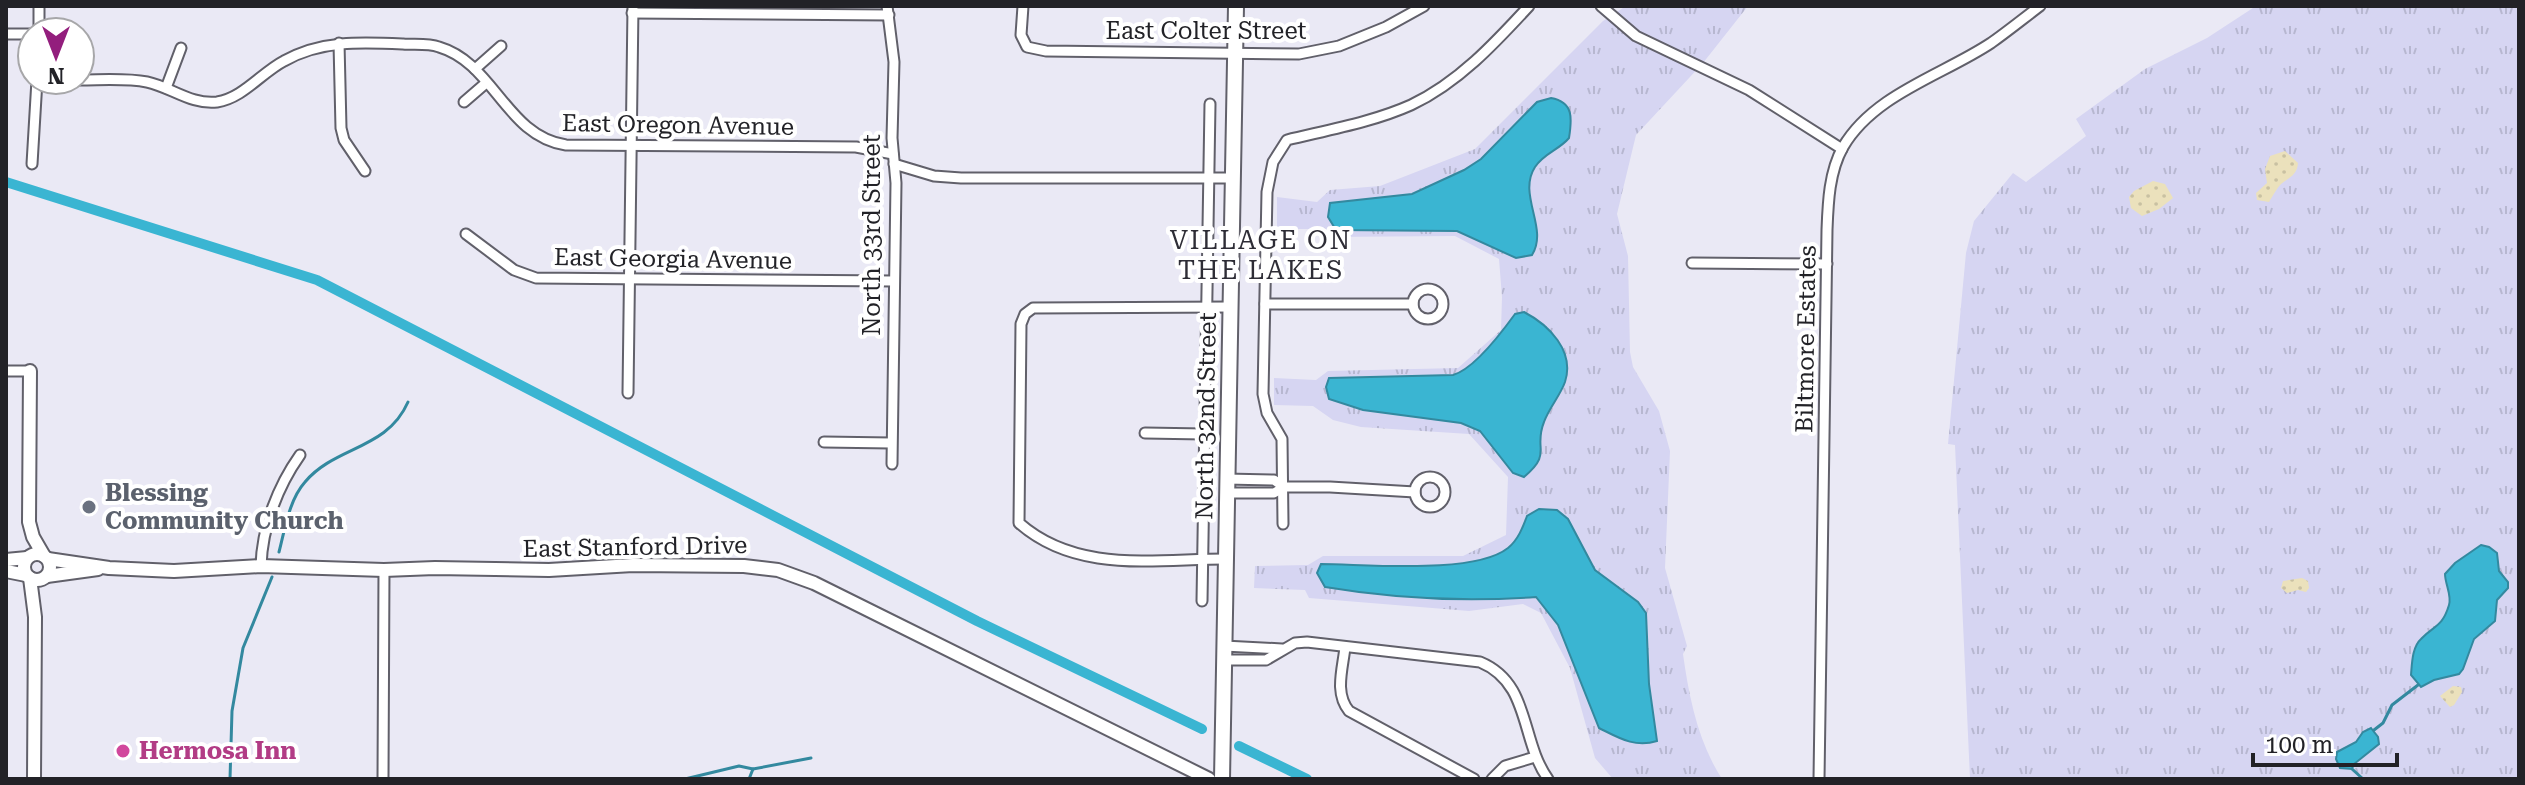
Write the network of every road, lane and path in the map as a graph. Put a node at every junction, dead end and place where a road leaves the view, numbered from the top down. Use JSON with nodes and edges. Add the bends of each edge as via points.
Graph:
{"nodes":[{"id":1,"x":1023,"y":6,"type":"edge"},
{"id":2,"x":1236,"y":6,"type":"edge"},
{"id":3,"x":1424,"y":6,"type":"edge"},
{"id":4,"x":1529,"y":6,"type":"edge"},
{"id":5,"x":1601,"y":6,"type":"edge"},
{"id":6,"x":2040,"y":6,"type":"edge"},
{"id":7,"x":632,"y":10,"type":"edge"},
{"id":8,"x":888,"y":10,"type":"edge"},
{"id":9,"x":339,"y":43,"type":"junction"},
{"id":10,"x":501,"y":46,"type":"dead end"},
{"id":11,"x":181,"y":48,"type":"dead end"},
{"id":12,"x":1235,"y":53,"type":"junction"},
{"id":13,"x":475,"y":69,"type":"junction"},
{"id":14,"x":96,"y":80,"type":"edge"},
{"id":15,"x":486,"y":83,"type":"junction"},
{"id":16,"x":166,"y":88,"type":"junction"},
{"id":17,"x":36,"y":96,"type":"edge"},
{"id":18,"x":464,"y":102,"type":"dead end"},
{"id":19,"x":1210,"y":104,"type":"dead end"},
{"id":20,"x":630,"y":145,"type":"junction"},
{"id":21,"x":1842,"y":149,"type":"junction"},
{"id":22,"x":894,"y":159,"type":"junction"},
{"id":23,"x":32,"y":164,"type":"dead end"},
{"id":24,"x":365,"y":171,"type":"dead end"},
{"id":25,"x":1209,"y":178,"type":"junction"},
{"id":26,"x":1233,"y":178,"type":"junction"},
{"id":27,"x":466,"y":234,"type":"dead end"},
{"id":28,"x":1692,"y":263,"type":"dead end"},
{"id":29,"x":1827,"y":264,"type":"junction"},
{"id":30,"x":628,"y":279,"type":"junction"},
{"id":31,"x":894,"y":281,"type":"junction"},
{"id":32,"x":1265,"y":304,"type":"junction"},
{"id":33,"x":1413,"y":304,"type":"dead end"},
{"id":34,"x":1231,"y":307,"type":"junction"},
{"id":35,"x":1207,"y":308,"type":"junction"},
{"id":36,"x":6,"y":371,"type":"edge"},
{"id":37,"x":30,"y":371,"type":"joint"},
{"id":38,"x":628,"y":393,"type":"dead end"},
{"id":39,"x":1145,"y":433,"type":"dead end"},
{"id":40,"x":1204,"y":434,"type":"junction"},
{"id":41,"x":824,"y":442,"type":"dead end"},
{"id":42,"x":891,"y":443,"type":"junction"},
{"id":43,"x":300,"y":455,"type":"dead end"},
{"id":44,"x":892,"y":464,"type":"dead end"},
{"id":45,"x":1262,"y":480,"type":"junction"},
{"id":46,"x":1226,"y":486,"type":"junction"},
{"id":47,"x":1284,"y":487,"type":"junction"},
{"id":48,"x":1415,"y":492,"type":"dead end"},
{"id":49,"x":1262,"y":493,"type":"junction"},
{"id":50,"x":1283,"y":524,"type":"dead end"},
{"id":51,"x":37,"y":557,"type":"junction"},
{"id":52,"x":1202,"y":559,"type":"junction"},
{"id":53,"x":1225,"y":559,"type":"junction"},
{"id":54,"x":6,"y":560,"type":"edge"},
{"id":55,"x":261,"y":566,"type":"junction"},
{"id":56,"x":109,"y":568,"type":"junction"},
{"id":57,"x":384,"y":570,"type":"junction"},
{"id":58,"x":6,"y":571,"type":"edge"},
{"id":59,"x":28,"y":577,"type":"junction"},
{"id":60,"x":46,"y":577,"type":"junction"},
{"id":61,"x":1202,"y":601,"type":"dead end"},
{"id":62,"x":35,"y":617,"type":"junction"},
{"id":63,"x":1345,"y":647,"type":"junction"},
{"id":64,"x":1224,"y":653,"type":"junction"},
{"id":65,"x":1535,"y":757,"type":"junction"},
{"id":66,"x":34,"y":779,"type":"edge"},
{"id":67,"x":383,"y":779,"type":"edge"},
{"id":68,"x":1209,"y":779,"type":"edge"},
{"id":69,"x":1222,"y":779,"type":"edge"},
{"id":70,"x":1474,"y":779,"type":"edge"},
{"id":71,"x":1492,"y":779,"type":"edge"},
{"id":72,"x":1548,"y":779,"type":"edge"},
{"id":73,"x":1819,"y":779,"type":"edge"}],
"edges":[{"from":1,"to":12,"type":"street","name":"East Colter Street","via":[[1021,35],[1027,47]]},
{"from":2,"to":12,"type":"main road","name":"North 32nd Street"},
{"from":3,"to":12,"type":"street","name":"East Colter Street","via":[[1339,46],[1299,54]]},
{"from":4,"to":32,"type":"street","via":[[1467,68],[1413,104],[1287,140],[1273,162],[1267,192]]},
{"from":5,"to":21,"type":"street","via":[[1651,44],[1749,90]]},
{"from":6,"to":21,"type":"street","name":"Biltmore Estates","via":[[1991,43],[1873,112]]},
{"from":7,"to":8,"type":"street"},
{"from":7,"to":20,"type":"street"},
{"from":8,"to":22,"type":"street","name":"North 33rd Street"},
{"from":9,"to":13,"type":"street","name":"East Oregon Avenue","via":[[437,46]]},
{"from":9,"to":16,"type":"street","name":"East Oregon Avenue","via":[[284,61],[223,101],[194,101]]},
{"from":9,"to":24,"type":"street","via":[[341,128]]},
{"from":10,"to":13,"type":"street"},
{"from":11,"to":16,"type":"street"},
{"from":12,"to":26,"type":"main road","name":"North 32nd Street"},
{"from":13,"to":15,"type":"street","name":"East Oregon Avenue"},
{"from":14,"to":16,"type":"street","name":"East Oregon Avenue","via":[[133,80]]},
{"from":15,"to":18,"type":"street"},
{"from":15,"to":20,"type":"street","name":"East Oregon Avenue","via":[[524,125],[549,143]]},
{"from":17,"to":23,"type":"street"},
{"from":19,"to":25,"type":"street","name":"North 32nd Street"},
{"from":20,"to":22,"type":"street","name":"East Oregon Avenue","via":[[856,147]]},
{"from":20,"to":30,"type":"street"},
{"from":21,"to":29,"type":"street","name":"Biltmore Estates","via":[[1828,197]]},
{"from":22,"to":25,"type":"street","name":"East Oregon Avenue","via":[[934,176],[961,178]]},
{"from":22,"to":31,"type":"street","name":"North 33rd Street"},
{"from":25,"to":26,"type":"street","name":"East Oregon Avenue"},
{"from":25,"to":35,"type":"street","name":"North 32nd Street"},
{"from":26,"to":34,"type":"main road","name":"North 32nd Street"},
{"from":27,"to":30,"type":"street","name":"East Georgia Avenue","via":[[524,275]]},
{"from":28,"to":29,"type":"street"},
{"from":29,"to":73,"type":"street","name":"Biltmore Estates"},
{"from":30,"to":31,"type":"street","name":"East Georgia Avenue"},
{"from":30,"to":38,"type":"street"},
{"from":31,"to":42,"type":"street","name":"North 33rd Street"},
{"from":32,"to":33,"type":"street"},
{"from":32,"to":47,"type":"street","via":[[1263,394],[1282,439]]},
{"from":34,"to":35,"type":"street"},
{"from":34,"to":46,"type":"main road","name":"North 32nd Street"},
{"from":35,"to":40,"type":"street","name":"North 32nd Street"},
{"from":35,"to":52,"type":"street","via":[[1033,308],[1021,324],[1019,523],[1085,558]]},
{"from":36,"to":37,"type":"street"},
{"from":37,"to":51,"type":"street","via":[[29,522]]},
{"from":39,"to":40,"type":"street"},
{"from":40,"to":52,"type":"street","name":"North 32nd Street"},
{"from":41,"to":42,"type":"street"},
{"from":42,"to":44,"type":"street","name":"North 33rd Street"},
{"from":43,"to":55,"type":"street","via":[[284,477],[261,549]]},
{"from":45,"to":46,"type":"street"},
{"from":45,"to":47,"type":"street"},
{"from":45,"to":49,"type":"street"},
{"from":46,"to":49,"type":"street"},
{"from":46,"to":53,"type":"main road","name":"North 32nd Street"},
{"from":47,"to":48,"type":"street"},
{"from":47,"to":49,"type":"street"},
{"from":47,"to":50,"type":"street"},
{"from":51,"to":54,"type":"street","name":"East Stanford Drive"},
{"from":51,"to":56,"type":"street","name":"East Stanford Drive"},
{"from":51,"to":59,"type":"street","via":[[24,569]]},
{"from":51,"to":60,"type":"street","via":[[51,567]]},
{"from":52,"to":53,"type":"street"},
{"from":52,"to":61,"type":"street","name":"North 32nd Street"},
{"from":53,"to":64,"type":"main road","name":"North 32nd Street"},
{"from":55,"to":56,"type":"street","name":"East Stanford Drive"},
{"from":55,"to":57,"type":"street","name":"East Stanford Drive"},
{"from":56,"to":60,"type":"street","name":"East Stanford Drive"},
{"from":57,"to":67,"type":"street"},
{"from":57,"to":68,"type":"street","name":"East Stanford Drive","via":[[633,565],[778,570],[814,583]]},
{"from":58,"to":59,"type":"street"},
{"from":59,"to":60,"type":"street"},
{"from":59,"to":62,"type":"street"},
{"from":60,"to":62,"type":"street"},
{"from":62,"to":66,"type":"street"},
{"from":63,"to":64,"type":"street","via":[[1307,642]]},
{"from":63,"to":65,"type":"street","via":[[1460,658],[1492,667],[1516,694]]},
{"from":63,"to":70,"type":"street","via":[[1340,693],[1349,711]]},
{"from":64,"to":69,"type":"main road","name":"North 32nd Street"},
{"from":65,"to":71,"type":"street","via":[[1505,766]]},
{"from":65,"to":72,"type":"street"}]}
